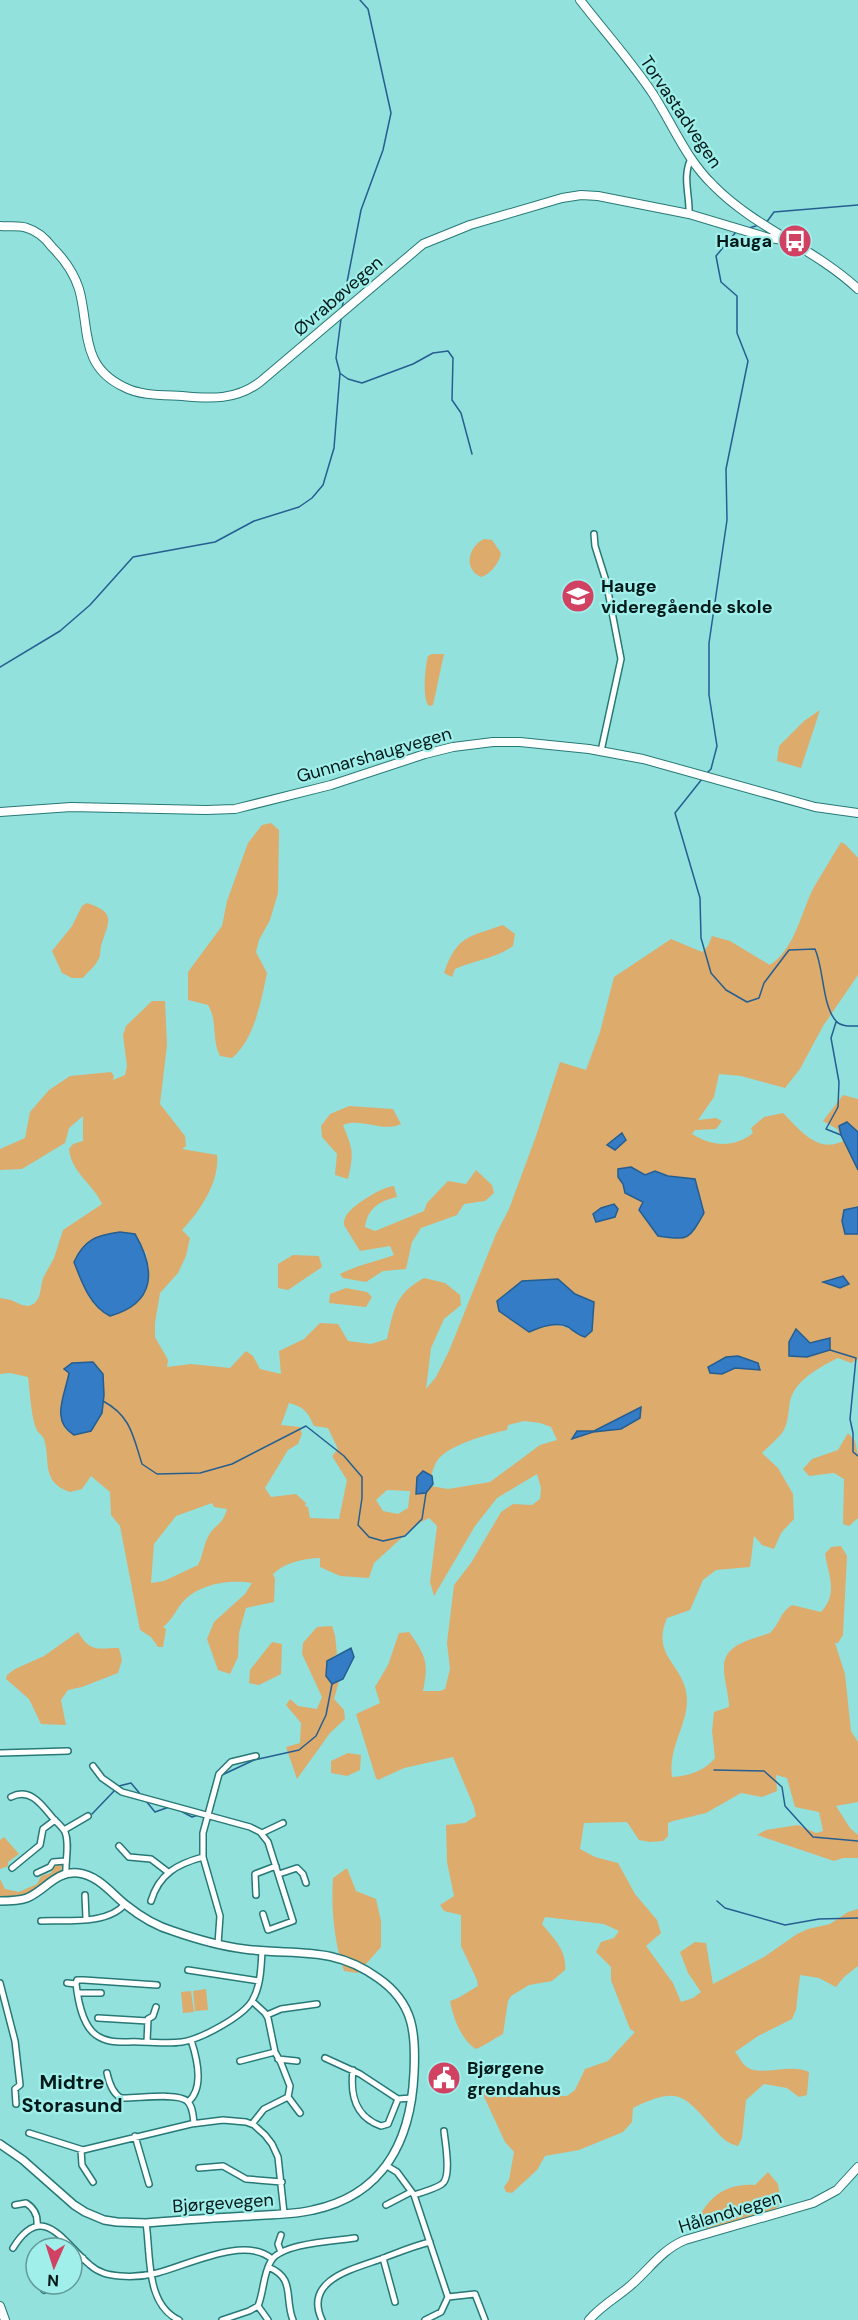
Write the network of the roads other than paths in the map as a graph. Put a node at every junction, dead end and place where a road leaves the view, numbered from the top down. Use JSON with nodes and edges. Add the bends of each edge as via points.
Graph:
{"nodes":[{"id":1,"x":580,"y":0,"type":"edge"},
{"id":2,"x":691,"y":159,"type":"junction"},
{"id":3,"x":689,"y":214,"type":"junction"},
{"id":4,"x":0,"y":226,"type":"edge"},
{"id":5,"x":791,"y":242,"type":"junction"},
{"id":6,"x":858,"y":289,"type":"edge"},
{"id":7,"x":594,"y":534,"type":"dead end"},
{"id":8,"x":601,"y":751,"type":"junction"},
{"id":9,"x":0,"y":812,"type":"edge"},
{"id":10,"x":858,"y":813,"type":"edge"},
{"id":11,"x":68,"y":1751,"type":"dead end"},
{"id":12,"x":0,"y":1753,"type":"edge"},
{"id":13,"x":256,"y":1756,"type":"dead end"},
{"id":14,"x":93,"y":1766,"type":"dead end"},
{"id":15,"x":11,"y":1797,"type":"dead end"},
{"id":16,"x":207,"y":1815,"type":"junction"},
{"id":17,"x":88,"y":1816,"type":"dead end"},
{"id":18,"x":55,"y":1820,"type":"junction"},
{"id":19,"x":283,"y":1823,"type":"dead end"},
{"id":20,"x":64,"y":1830,"type":"junction"},
{"id":21,"x":262,"y":1833,"type":"junction"},
{"id":22,"x":119,"y":1846,"type":"dead end"},
{"id":23,"x":203,"y":1857,"type":"junction"},
{"id":24,"x":66,"y":1861,"type":"junction"},
{"id":25,"x":276,"y":1866,"type":"junction"},
{"id":26,"x":12,"y":1868,"type":"dead end"},
{"id":27,"x":168,"y":1872,"type":"junction"},
{"id":28,"x":37,"y":1873,"type":"dead end"},
{"id":29,"x":66,"y":1874,"type":"junction"},
{"id":30,"x":279,"y":1874,"type":"junction"},
{"id":31,"x":306,"y":1883,"type":"dead end"},
{"id":32,"x":256,"y":1894,"type":"dead end"},
{"id":33,"x":85,"y":1895,"type":"dead end"},
{"id":34,"x":0,"y":1901,"type":"edge"},
{"id":35,"x":152,"y":1901,"type":"dead end"},
{"id":36,"x":125,"y":1904,"type":"junction"},
{"id":37,"x":263,"y":1914,"type":"dead end"},
{"id":38,"x":86,"y":1918,"type":"junction"},
{"id":39,"x":41,"y":1921,"type":"dead end"},
{"id":40,"x":218,"y":1944,"type":"junction"},
{"id":41,"x":262,"y":1951,"type":"junction"},
{"id":42,"x":188,"y":1971,"type":"dead end"},
{"id":43,"x":259,"y":1981,"type":"junction"},
{"id":44,"x":0,"y":1983,"type":"edge"},
{"id":45,"x":67,"y":1983,"type":"dead end"},
{"id":46,"x":76,"y":1984,"type":"junction"},
{"id":47,"x":157,"y":1985,"type":"dead end"},
{"id":48,"x":78,"y":1993,"type":"junction"},
{"id":49,"x":101,"y":1993,"type":"dead end"},
{"id":50,"x":252,"y":2001,"type":"junction"},
{"id":51,"x":316,"y":2004,"type":"dead end"},
{"id":52,"x":156,"y":2007,"type":"dead end"},
{"id":53,"x":267,"y":2015,"type":"junction"},
{"id":54,"x":98,"y":2018,"type":"dead end"},
{"id":55,"x":148,"y":2021,"type":"junction"},
{"id":56,"x":191,"y":2040,"type":"junction"},
{"id":57,"x":147,"y":2042,"type":"junction"},
{"id":58,"x":275,"y":2052,"type":"junction"},
{"id":59,"x":325,"y":2058,"type":"dead end"},
{"id":60,"x":278,"y":2059,"type":"junction"},
{"id":61,"x":240,"y":2061,"type":"dead end"},
{"id":62,"x":297,"y":2061,"type":"dead end"},
{"id":63,"x":353,"y":2070,"type":"junction"},
{"id":64,"x":107,"y":2073,"type":"dead end"},
{"id":65,"x":288,"y":2097,"type":"junction"},
{"id":66,"x":412,"y":2098,"type":"junction"},
{"id":67,"x":398,"y":2099,"type":"junction"},
{"id":68,"x":188,"y":2102,"type":"junction"},
{"id":69,"x":16,"y":2104,"type":"dead end"},
{"id":70,"x":300,"y":2114,"type":"dead end"},
{"id":71,"x":194,"y":2123,"type":"junction"},
{"id":72,"x":252,"y":2124,"type":"junction"},
{"id":73,"x":444,"y":2131,"type":"dead end"},
{"id":74,"x":29,"y":2133,"type":"dead end"},
{"id":75,"x":135,"y":2136,"type":"junction"},
{"id":76,"x":0,"y":2144,"type":"edge"},
{"id":77,"x":81,"y":2150,"type":"junction"},
{"id":78,"x":387,"y":2166,"type":"junction"},
{"id":79,"x":858,"y":2167,"type":"edge"},
{"id":80,"x":199,"y":2168,"type":"dead end"},
{"id":81,"x":93,"y":2182,"type":"dead end"},
{"id":82,"x":282,"y":2182,"type":"junction"},
{"id":83,"x":148,"y":2184,"type":"dead end"},
{"id":84,"x":413,"y":2193,"type":"junction"},
{"id":85,"x":15,"y":2205,"type":"dead end"},
{"id":86,"x":386,"y":2205,"type":"dead end"},
{"id":87,"x":284,"y":2213,"type":"junction"},
{"id":88,"x":146,"y":2223,"type":"junction"},
{"id":89,"x":37,"y":2225,"type":"junction"},
{"id":90,"x":281,"y":2235,"type":"dead end"},
{"id":91,"x":62,"y":2236,"type":"edge"},
{"id":92,"x":356,"y":2238,"type":"dead end"},
{"id":93,"x":430,"y":2241,"type":"junction"},
{"id":94,"x":14,"y":2248,"type":"dead end"},
{"id":95,"x":281,"y":2252,"type":"junction"},
{"id":96,"x":383,"y":2258,"type":"junction"},
{"id":97,"x":84,"y":2259,"type":"edge"},
{"id":98,"x":272,"y":2259,"type":"junction"},
{"id":99,"x":268,"y":2266,"type":"junction"},
{"id":100,"x":153,"y":2274,"type":"junction"},
{"id":101,"x":448,"y":2297,"type":"junction"},
{"id":102,"x":395,"y":2302,"type":"dead end"},
{"id":103,"x":0,"y":2306,"type":"edge"},
{"id":104,"x":258,"y":2306,"type":"junction"},
{"id":105,"x":5,"y":2320,"type":"edge"},
{"id":106,"x":180,"y":2320,"type":"edge"},
{"id":107,"x":222,"y":2320,"type":"edge"},
{"id":108,"x":268,"y":2320,"type":"edge"},
{"id":109,"x":293,"y":2320,"type":"edge"},
{"id":110,"x":321,"y":2320,"type":"edge"},
{"id":111,"x":425,"y":2320,"type":"edge"},
{"id":112,"x":485,"y":2320,"type":"edge"},
{"id":113,"x":589,"y":2320,"type":"edge"}],
"edges":[{"from":1,"to":2,"type":"main road","name":"Torvastadvegen","via":[[649,87]]},
{"from":2,"to":3,"type":"street","via":[[686,172]]},
{"from":2,"to":5,"type":"main road","name":"Torvastadvegen","via":[[723,195]]},
{"from":3,"to":4,"type":"main road","name":"Øvrabøvegen","via":[[581,195],[440,236],[418,248],[254,387],[214,398],[142,393],[110,379],[89,351],[79,290],[66,262],[34,231]]},
{"from":3,"to":5,"type":"main road","name":"Øvrabøvegen"},
{"from":5,"to":6,"type":"main road","name":"Torvastadvegen"},
{"from":7,"to":8,"type":"street","via":[[621,659]]},
{"from":8,"to":9,"type":"main road","name":"Gunnarshaugvegen","via":[[520,742],[461,746],[235,809],[92,807]]},
{"from":8,"to":10,"type":"main road","name":"Gunnarshaugvegen","via":[[652,761],[815,807]]},
{"from":11,"to":12,"type":"street"},
{"from":13,"to":16,"type":"street","via":[[231,1762],[223,1769]]},
{"from":14,"to":16,"type":"street","via":[[122,1792]]},
{"from":15,"to":18,"type":"street","via":[[30,1795]]},
{"from":16,"to":21,"type":"street"},
{"from":16,"to":23,"type":"street","via":[[201,1841]]},
{"from":17,"to":20,"type":"street"},
{"from":18,"to":20,"type":"street"},
{"from":18,"to":26,"type":"street","via":[[43,1828],[40,1845]]},
{"from":19,"to":21,"type":"street"},
{"from":20,"to":24,"type":"street"},
{"from":21,"to":25,"type":"street"},
{"from":22,"to":27,"type":"street","via":[[129,1857],[151,1859]]},
{"from":23,"to":27,"type":"street"},
{"from":23,"to":40,"type":"street","via":[[219,1907]]},
{"from":24,"to":28,"type":"street","via":[[53,1862]]},
{"from":24,"to":29,"type":"street"},
{"from":25,"to":30,"type":"street"},
{"from":25,"to":32,"type":"street","via":[[255,1874]]},
{"from":27,"to":35,"type":"street","via":[[154,1890]]},
{"from":29,"to":34,"type":"street","via":[[28,1897]]},
{"from":29,"to":36,"type":"street","name":"Bjørgevegen","via":[[90,1877]]},
{"from":30,"to":31,"type":"street","via":[[297,1868]]},
{"from":30,"to":37,"type":"street","via":[[292,1922],[268,1930]]},
{"from":33,"to":38,"type":"street"},
{"from":36,"to":38,"type":"street","via":[[110,1916]]},
{"from":36,"to":40,"type":"street","name":"Bjørgevegen","via":[[163,1928]]},
{"from":38,"to":39,"type":"street"},
{"from":40,"to":41,"type":"street","name":"Bjørgevegen"},
{"from":41,"to":43,"type":"street"},
{"from":41,"to":66,"type":"street","name":"Bjørgevegen","via":[[333,1956],[360,1966],[392,1990],[407,2010],[414,2032]]},
{"from":42,"to":43,"type":"street"},
{"from":43,"to":50,"type":"street"},
{"from":44,"to":69,"type":"street","via":[[17,2055],[20,2085],[15,2089]]},
{"from":45,"to":46,"type":"street"},
{"from":46,"to":47,"type":"street","via":[[77,1980],[84,1980]]},
{"from":46,"to":48,"type":"street"},
{"from":48,"to":49,"type":"street"},
{"from":48,"to":57,"type":"street","via":[[84,2018],[95,2034],[112,2042]]},
{"from":50,"to":53,"type":"street"},
{"from":50,"to":56,"type":"street","via":[[234,2018]]},
{"from":51,"to":53,"type":"street"},
{"from":52,"to":55,"type":"street"},
{"from":53,"to":58,"type":"street"},
{"from":54,"to":55,"type":"street"},
{"from":55,"to":57,"type":"street"},
{"from":56,"to":57,"type":"street"},
{"from":56,"to":68,"type":"street","via":[[198,2078],[195,2094]]},
{"from":58,"to":60,"type":"street"},
{"from":58,"to":61,"type":"street"},
{"from":59,"to":63,"type":"street"},
{"from":60,"to":62,"type":"street"},
{"from":60,"to":65,"type":"street","via":[[290,2086]]},
{"from":63,"to":67,"type":"street"},
{"from":63,"to":67,"type":"street","via":[[353,2102],[369,2121],[379,2126],[388,2124]]},
{"from":64,"to":68,"type":"street","via":[[115,2095],[121,2098],[175,2097]]},
{"from":65,"to":70,"type":"street"},
{"from":65,"to":72,"type":"street","via":[[264,2109]]},
{"from":66,"to":67,"type":"street"},
{"from":66,"to":78,"type":"street","name":"Bjørgevegen","via":[[406,2130]]},
{"from":68,"to":71,"type":"street"},
{"from":71,"to":72,"type":"street","via":[[232,2120]]},
{"from":71,"to":75,"type":"street"},
{"from":72,"to":82,"type":"street","via":[[272,2144]]},
{"from":73,"to":84,"type":"street","via":[[445,2179],[441,2185]]},
{"from":74,"to":77,"type":"street"},
{"from":75,"to":77,"type":"street"},
{"from":75,"to":83,"type":"street"},
{"from":76,"to":88,"type":"street","name":"Bjørgevegen","via":[[85,2212],[104,2220]]},
{"from":77,"to":81,"type":"street","via":[[82,2165]]},
{"from":78,"to":84,"type":"street","via":[[397,2172]]},
{"from":78,"to":87,"type":"street","name":"Bjørgevegen","via":[[341,2201],[312,2211]]},
{"from":79,"to":113,"type":"main road","name":"Hålandvegen","via":[[837,2190],[813,2203],[672,2247]]},
{"from":80,"to":82,"type":"street","via":[[223,2166],[246,2179]]},
{"from":82,"to":87,"type":"street"},
{"from":84,"to":86,"type":"street"},
{"from":84,"to":93,"type":"street"},
{"from":85,"to":89,"type":"street","via":[[30,2206]]},
{"from":87,"to":88,"type":"street","name":"Bjørgevegen"},
{"from":88,"to":100,"type":"street"},
{"from":89,"to":91,"type":"street"},
{"from":89,"to":94,"type":"street"},
{"from":90,"to":95,"type":"street"},
{"from":92,"to":95,"type":"street"},
{"from":93,"to":96,"type":"street"},
{"from":93,"to":101,"type":"street"},
{"from":95,"to":98,"type":"street"},
{"from":96,"to":102,"type":"street"},
{"from":96,"to":110,"type":"street","via":[[339,2274],[325,2285],[317,2301]]},
{"from":97,"to":100,"type":"street","via":[[108,2275]]},
{"from":98,"to":99,"type":"street"},
{"from":98,"to":100,"type":"street","via":[[259,2252],[211,2254]]},
{"from":99,"to":104,"type":"street"},
{"from":99,"to":109,"type":"street","via":[[286,2282]]},
{"from":100,"to":106,"type":"street","via":[[161,2307]]},
{"from":101,"to":111,"type":"street","via":[[441,2312]]},
{"from":101,"to":112,"type":"street","via":[[475,2294]]},
{"from":103,"to":105,"type":"main road"},
{"from":104,"to":107,"type":"street"},
{"from":104,"to":108,"type":"street"}]}
